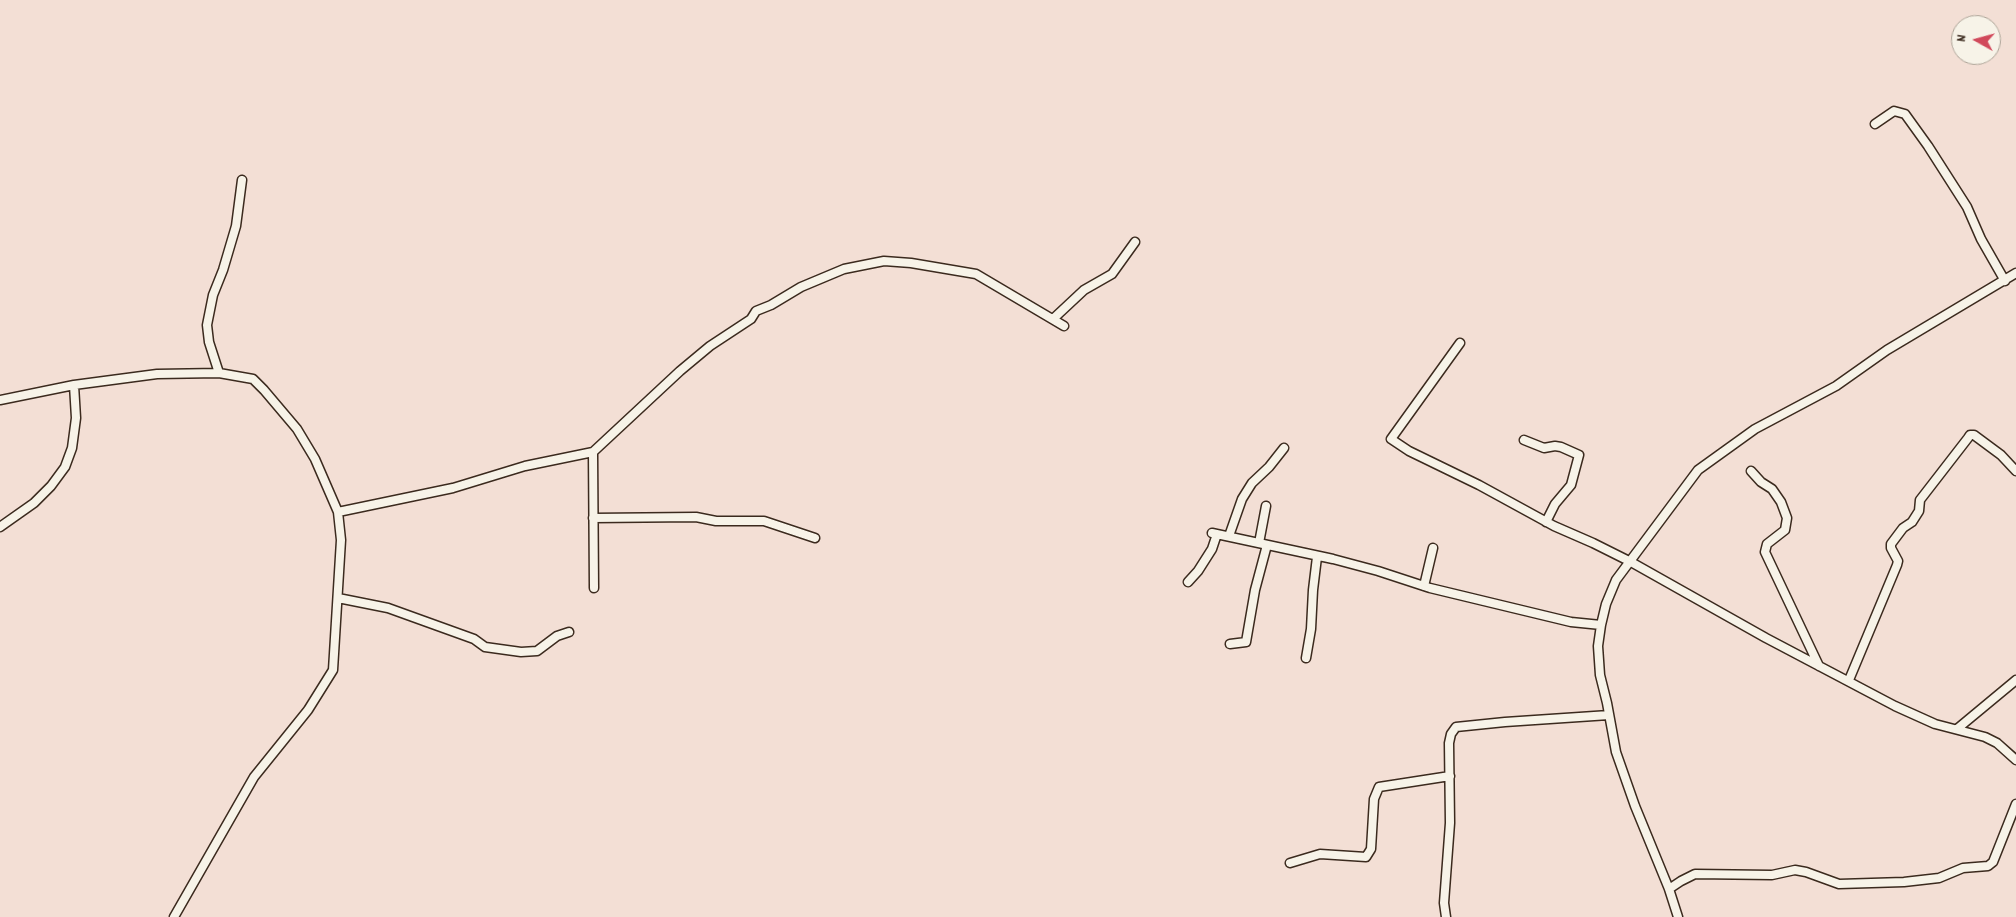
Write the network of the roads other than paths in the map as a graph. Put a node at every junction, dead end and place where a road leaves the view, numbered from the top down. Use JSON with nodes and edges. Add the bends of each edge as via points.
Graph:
{"nodes":[{"id":1,"x":1875,"y":124,"type":"dead end"},
{"id":2,"x":242,"y":180,"type":"dead end"},
{"id":3,"x":1136,"y":242,"type":"dead end"},
{"id":4,"x":2016,"y":273,"type":"edge"},
{"id":5,"x":2005,"y":281,"type":"junction"},
{"id":6,"x":1053,"y":320,"type":"junction"},
{"id":7,"x":1064,"y":326,"type":"dead end"},
{"id":8,"x":1460,"y":343,"type":"dead end"},
{"id":9,"x":219,"y":373,"type":"junction"},
{"id":10,"x":74,"y":384,"type":"junction"},
{"id":11,"x":0,"y":400,"type":"edge"},
{"id":12,"x":1524,"y":440,"type":"dead end"},
{"id":13,"x":1284,"y":448,"type":"dead end"},
{"id":14,"x":593,"y":452,"type":"junction"},
{"id":15,"x":1751,"y":471,"type":"dead end"},
{"id":16,"x":2016,"y":471,"type":"edge"},
{"id":17,"x":1266,"y":506,"type":"dead end"},
{"id":18,"x":338,"y":512,"type":"junction"},
{"id":19,"x":593,"y":518,"type":"junction"},
{"id":20,"x":1546,"y":522,"type":"junction"},
{"id":21,"x":0,"y":527,"type":"edge"},
{"id":22,"x":1229,"y":536,"type":"junction"},
{"id":23,"x":815,"y":538,"type":"dead end"},
{"id":24,"x":1263,"y":544,"type":"junction"},
{"id":25,"x":1433,"y":548,"type":"dead end"},
{"id":26,"x":1318,"y":557,"type":"junction"},
{"id":27,"x":1631,"y":562,"type":"junction"},
{"id":28,"x":1188,"y":582,"type":"dead end"},
{"id":29,"x":1424,"y":586,"type":"junction"},
{"id":30,"x":594,"y":588,"type":"dead end"},
{"id":31,"x":338,"y":598,"type":"junction"},
{"id":32,"x":1601,"y":625,"type":"junction"},
{"id":33,"x":568,"y":632,"type":"dead end"},
{"id":34,"x":1230,"y":644,"type":"dead end"},
{"id":35,"x":1306,"y":658,"type":"dead end"},
{"id":36,"x":1819,"y":666,"type":"junction"},
{"id":37,"x":1849,"y":680,"type":"junction"},
{"id":38,"x":2016,"y":680,"type":"edge"},
{"id":39,"x":1609,"y":715,"type":"junction"},
{"id":40,"x":1957,"y":729,"type":"junction"},
{"id":41,"x":2016,"y":760,"type":"edge"},
{"id":42,"x":1450,"y":776,"type":"junction"},
{"id":43,"x":2016,"y":804,"type":"edge"},
{"id":44,"x":1290,"y":863,"type":"dead end"},
{"id":45,"x":1669,"y":890,"type":"junction"},
{"id":46,"x":174,"y":917,"type":"edge"},
{"id":47,"x":1446,"y":917,"type":"edge"},
{"id":48,"x":1678,"y":917,"type":"edge"}],
"edges":[{"from":1,"to":5,"type":"street","via":[[1894,111],[1905,114],[1967,207]]},
{"from":2,"to":9,"type":"street","via":[[236,226],[207,324]]},
{"from":3,"to":6,"type":"street","via":[[1112,274],[1084,290]]},
{"from":4,"to":5,"type":"street"},
{"from":5,"to":27,"type":"street","via":[[1887,350],[1836,386],[1755,429],[1698,470]]},
{"from":6,"to":7,"type":"street"},
{"from":6,"to":14,"type":"street","via":[[976,274],[884,262],[844,269],[800,287],[756,312],[674,376]]},
{"from":8,"to":20,"type":"street","via":[[1391,439]]},
{"from":9,"to":10,"type":"street","via":[[157,374]]},
{"from":9,"to":18,"type":"street","via":[[252,380],[264,390],[297,429],[315,459]]},
{"from":10,"to":11,"type":"street"},
{"from":10,"to":21,"type":"street","via":[[75,425],[66,467],[34,503]]},
{"from":12,"to":20,"type":"street","via":[[1579,455],[1571,485],[1555,504]]},
{"from":13,"to":22,"type":"street","via":[[1242,499]]},
{"from":14,"to":18,"type":"street","via":[[525,466],[453,488]]},
{"from":14,"to":19,"type":"street"},
{"from":15,"to":36,"type":"street","via":[[1772,489],[1784,510],[1785,530],[1767,544],[1765,552]]},
{"from":16,"to":37,"type":"street","via":[[2001,455],[1970,435],[1922,498],[1912,522],[1891,544],[1897,565]]},
{"from":17,"to":24,"type":"street"},
{"from":18,"to":31,"type":"street","via":[[341,540]]},
{"from":19,"to":23,"type":"street","via":[[696,517],[716,521],[764,521]]},
{"from":19,"to":30,"type":"street"},
{"from":20,"to":27,"type":"street"},
{"from":22,"to":24,"type":"street"},
{"from":22,"to":28,"type":"street","via":[[1214,533],[1212,548]]},
{"from":24,"to":26,"type":"street"},
{"from":24,"to":34,"type":"street","via":[[1246,642]]},
{"from":25,"to":29,"type":"street"},
{"from":26,"to":29,"type":"street"},
{"from":26,"to":35,"type":"street"},
{"from":27,"to":32,"type":"street","via":[[1616,580]]},
{"from":27,"to":36,"type":"street"},
{"from":29,"to":32,"type":"street","via":[[1571,622]]},
{"from":31,"to":33,"type":"street","via":[[388,608],[474,639],[485,647],[536,651]]},
{"from":31,"to":46,"type":"street","via":[[333,670],[308,710],[254,777]]},
{"from":32,"to":39,"type":"street","via":[[1598,646],[1600,675]]},
{"from":36,"to":37,"type":"street"},
{"from":37,"to":40,"type":"street","via":[[1916,717]]},
{"from":38,"to":40,"type":"street"},
{"from":39,"to":42,"type":"street","via":[[1456,727],[1449,744]]},
{"from":39,"to":45,"type":"street","via":[[1616,752]]},
{"from":40,"to":41,"type":"street","via":[[1997,743]]},
{"from":42,"to":44,"type":"street","via":[[1379,787],[1374,799],[1371,849],[1366,857],[1320,854]]},
{"from":42,"to":47,"type":"street","via":[[1444,896]]},
{"from":43,"to":45,"type":"street","via":[[1993,862],[1988,866],[1962,868],[1939,878],[1839,884],[1795,870],[1772,875],[1695,874]]},
{"from":45,"to":48,"type":"street"}]}
